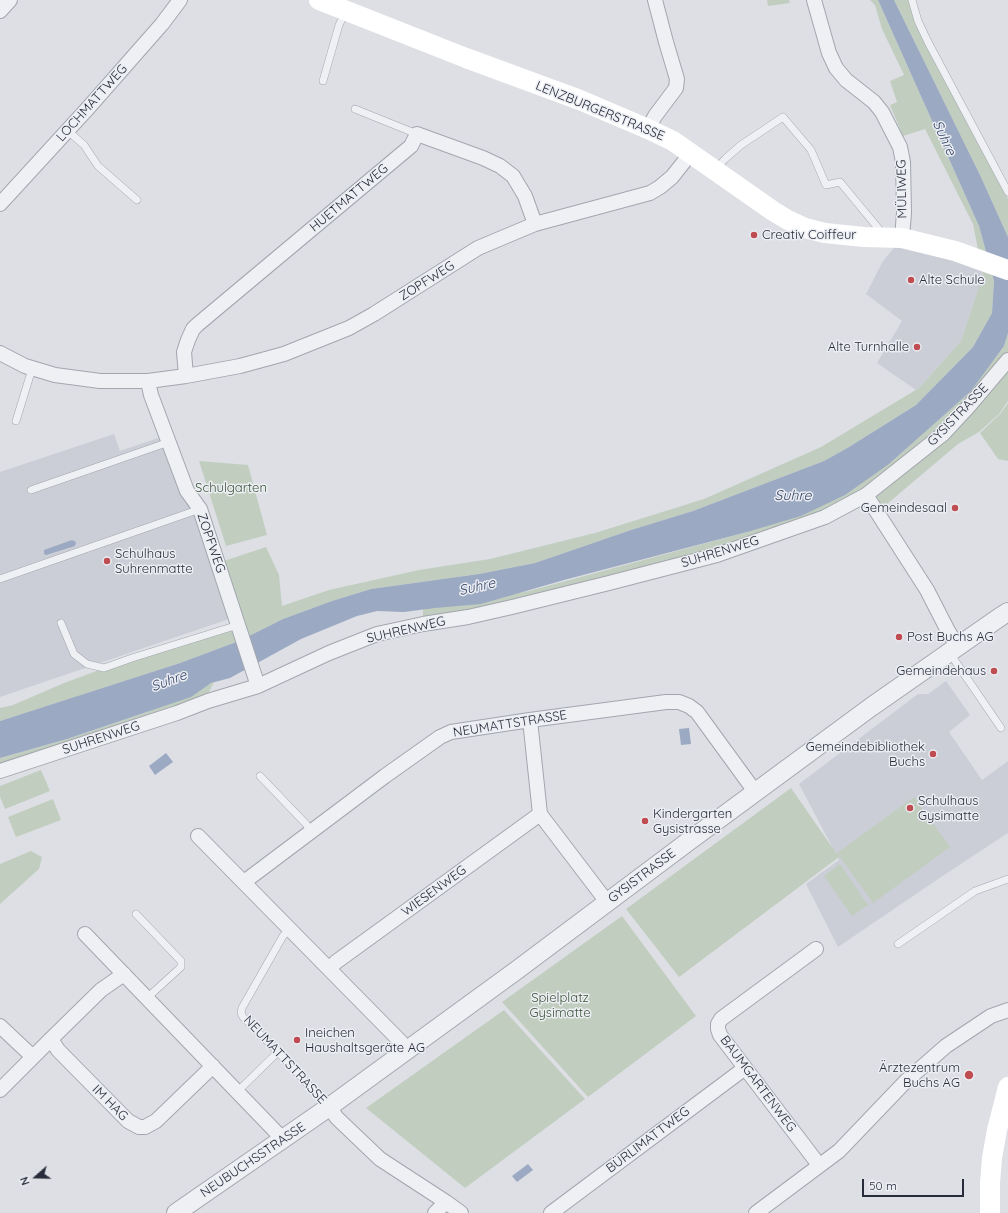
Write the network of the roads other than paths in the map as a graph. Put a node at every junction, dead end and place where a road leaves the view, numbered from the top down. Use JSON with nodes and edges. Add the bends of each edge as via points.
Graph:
{"nodes":[{"id":1,"x":10,"y":0,"type":"edge"},
{"id":2,"x":180,"y":0,"type":"edge"},
{"id":3,"x":319,"y":0,"type":"edge"},
{"id":4,"x":655,"y":0,"type":"edge"},
{"id":5,"x":814,"y":0,"type":"edge"},
{"id":6,"x":912,"y":0,"type":"edge"},
{"id":7,"x":0,"y":10,"type":"edge"},
{"id":8,"x":346,"y":11,"type":"junction"},
{"id":9,"x":323,"y":81,"type":"dead end"},
{"id":10,"x":356,"y":109,"type":"dead end"},
{"id":11,"x":648,"y":129,"type":"junction"},
{"id":12,"x":68,"y":131,"type":"junction"},
{"id":13,"x":417,"y":134,"type":"junction"},
{"id":14,"x":691,"y":153,"type":"junction"},
{"id":15,"x":716,"y":170,"type":"junction"},
{"id":16,"x":1008,"y":192,"type":"edge"},
{"id":17,"x":137,"y":200,"type":"dead end"},
{"id":18,"x":0,"y":204,"type":"edge"},
{"id":19,"x":535,"y":224,"type":"junction"},
{"id":20,"x":894,"y":237,"type":"junction"},
{"id":21,"x":1008,"y":270,"type":"edge"},
{"id":22,"x":0,"y":353,"type":"edge"},
{"id":23,"x":1008,"y":360,"type":"edge"},
{"id":24,"x":32,"y":369,"type":"junction"},
{"id":25,"x":186,"y":376,"type":"junction"},
{"id":26,"x":148,"y":381,"type":"junction"},
{"id":27,"x":16,"y":420,"type":"dead end"},
{"id":28,"x":169,"y":442,"type":"junction"},
{"id":29,"x":31,"y":490,"type":"dead end"},
{"id":30,"x":866,"y":495,"type":"junction"},
{"id":31,"x":200,"y":509,"type":"junction"},
{"id":32,"x":798,"y":527,"type":"joint"},
{"id":33,"x":0,"y":579,"type":"edge"},
{"id":34,"x":1008,"y":612,"type":"edge"},
{"id":35,"x":61,"y":623,"type":"dead end"},
{"id":36,"x":238,"y":625,"type":"junction"},
{"id":37,"x":953,"y":649,"type":"junction"},
{"id":38,"x":256,"y":680,"type":"junction"},
{"id":39,"x":530,"y":720,"type":"junction"},
{"id":40,"x":1001,"y":728,"type":"dead end"},
{"id":41,"x":0,"y":771,"type":"edge"},
{"id":42,"x":260,"y":776,"type":"dead end"},
{"id":43,"x":756,"y":793,"type":"junction"},
{"id":44,"x":540,"y":814,"type":"junction"},
{"id":45,"x":311,"y":831,"type":"junction"},
{"id":46,"x":198,"y":836,"type":"dead end"},
{"id":47,"x":1008,"y":879,"type":"edge"},
{"id":48,"x":244,"y":882,"type":"junction"},
{"id":49,"x":607,"y":902,"type":"junction"},
{"id":50,"x":136,"y":914,"type":"dead end"},
{"id":51,"x":289,"y":930,"type":"junction"},
{"id":52,"x":85,"y":934,"type":"dead end"},
{"id":53,"x":898,"y":944,"type":"dead end"},
{"id":54,"x":816,"y":949,"type":"dead end"},
{"id":55,"x":329,"y":968,"type":"junction"},
{"id":56,"x":124,"y":974,"type":"junction"},
{"id":57,"x":147,"y":998,"type":"junction"},
{"id":58,"x":1008,"y":1010,"type":"edge"},
{"id":59,"x":0,"y":1026,"type":"edge"},
{"id":60,"x":51,"y":1039,"type":"junction"},
{"id":61,"x":406,"y":1050,"type":"junction"},
{"id":62,"x":278,"y":1052,"type":"junction"},
{"id":63,"x":33,"y":1057,"type":"junction"},
{"id":64,"x":213,"y":1066,"type":"junction"},
{"id":65,"x":745,"y":1068,"type":"junction"},
{"id":66,"x":1008,"y":1087,"type":"edge"},
{"id":67,"x":0,"y":1090,"type":"edge"},
{"id":68,"x":237,"y":1092,"type":"junction"},
{"id":69,"x":329,"y":1108,"type":"junction"},
{"id":70,"x":1002,"y":1131,"type":"edge"},
{"id":71,"x":282,"y":1140,"type":"junction"},
{"id":72,"x":819,"y":1165,"type":"junction"},
{"id":73,"x":446,"y":1202,"type":"junction"},
{"id":74,"x":176,"y":1213,"type":"edge"},
{"id":75,"x":435,"y":1213,"type":"edge"},
{"id":76,"x":461,"y":1213,"type":"edge"},
{"id":77,"x":551,"y":1213,"type":"edge"},
{"id":78,"x":756,"y":1213,"type":"edge"},
{"id":79,"x":990,"y":1213,"type":"edge"}],
"edges":[{"from":1,"to":7,"type":"street"},
{"from":2,"to":12,"type":"street","name":"LOCHMATTWEG"},
{"from":3,"to":8,"type":"main road","name":"LENZBURGERSTRASSE"},
{"from":4,"to":11,"type":"street","via":[[677,79],[676,88]]},
{"from":5,"to":20,"type":"street","name":"MÜLIWEG","via":[[829,53],[836,68],[882,112],[902,153],[904,212]]},
{"from":6,"to":16,"type":"lane","via":[[928,42]]},
{"from":8,"to":9,"type":"lane","via":[[339,25]]},
{"from":8,"to":11,"type":"main road","name":"LENZBURGERSTRASSE","via":[[580,100]]},
{"from":10,"to":13,"type":"lane"},
{"from":11,"to":14,"type":"main road","name":"LENZBURGERSTRASSE"},
{"from":12,"to":17,"type":"lane","via":[[84,146],[98,166]]},
{"from":12,"to":18,"type":"street","name":"LOCHMATTWEG"},
{"from":13,"to":19,"type":"street","via":[[500,166],[513,176],[525,196]]},
{"from":13,"to":25,"type":"street","name":"HUETMATTWEG","via":[[411,146],[193,329],[184,352]]},
{"from":14,"to":15,"type":"main road","name":"LENZBURGERSTRASSE"},
{"from":14,"to":19,"type":"street","name":"ZOPFWEG","via":[[672,177],[650,193]]},
{"from":15,"to":20,"type":"main road","name":"LENZBURGERSTRASSE","via":[[774,211],[805,228],[864,237]]},
{"from":15,"to":20,"type":"lane","via":[[741,145],[783,117],[811,150],[826,185],[840,182]]},
{"from":19,"to":25,"type":"street","name":"ZOPFWEG","via":[[478,248],[374,314],[342,331],[284,354],[240,366]]},
{"from":20,"to":21,"type":"main road","name":"LENZBURGERSTRASSE","via":[[948,249]]},
{"from":22,"to":24,"type":"street","name":"ZOPFWEG"},
{"from":23,"to":30,"type":"street","name":"GYSISTRASSE","via":[[943,434]]},
{"from":24,"to":26,"type":"street","name":"ZOPFWEG","via":[[100,381]]},
{"from":24,"to":27,"type":"lane"},
{"from":25,"to":26,"type":"street","name":"ZOPFWEG"},
{"from":26,"to":28,"type":"street","name":"ZOPFWEG"},
{"from":28,"to":29,"type":"lane"},
{"from":28,"to":31,"type":"street","name":"ZOPFWEG","via":[[186,490]]},
{"from":30,"to":32,"type":"street","name":"GYSISTRASSE","via":[[835,513]]},
{"from":30,"to":37,"type":"street","via":[[927,590],[947,629]]},
{"from":31,"to":33,"type":"lane"},
{"from":31,"to":36,"type":"street","name":"ZOPFWEG"},
{"from":32,"to":38,"type":"street","name":"SUHRENWEG","via":[[717,555],[609,583],[498,610],[377,634]]},
{"from":34,"to":37,"type":"street","name":"GYSISTRASSE"},
{"from":35,"to":36,"type":"lane","via":[[74,654],[86,664],[104,668]]},
{"from":36,"to":38,"type":"street","name":"ZOPFWEG"},
{"from":37,"to":40,"type":"lane"},
{"from":37,"to":43,"type":"street","name":"GYSISTRASSE"},
{"from":38,"to":41,"type":"street","name":"SUHRENWEG","via":[[184,710]]},
{"from":39,"to":43,"type":"street","name":"NEUMATTSTRASSE","via":[[679,702],[697,712]]},
{"from":39,"to":44,"type":"street"},
{"from":39,"to":45,"type":"street","name":"NEUMATTSTRASSE","via":[[451,732],[440,737]]},
{"from":42,"to":45,"type":"lane"},
{"from":43,"to":49,"type":"street","name":"GYSISTRASSE"},
{"from":44,"to":49,"type":"street"},
{"from":44,"to":55,"type":"street","name":"WIESENWEG"},
{"from":45,"to":48,"type":"street","name":"NEUMATTSTRASSE"},
{"from":46,"to":48,"type":"street"},
{"from":47,"to":53,"type":"lane","via":[[975,891]]},
{"from":48,"to":51,"type":"street"},
{"from":49,"to":61,"type":"street","name":"GYSISTRASSE"},
{"from":50,"to":57,"type":"lane","via":[[181,962],[181,967]]},
{"from":51,"to":55,"type":"street"},
{"from":51,"to":62,"type":"lane","name":"NEUMATTSTRASSE","via":[[283,936],[241,1013]]},
{"from":52,"to":56,"type":"street"},
{"from":54,"to":65,"type":"street","name":"BAUMGARTENWEG","via":[[721,1019],[718,1024],[720,1035]]},
{"from":55,"to":61,"type":"street"},
{"from":56,"to":57,"type":"street"},
{"from":56,"to":60,"type":"street","via":[[101,990]]},
{"from":57,"to":64,"type":"street"},
{"from":58,"to":72,"type":"street","via":[[991,1016],[930,1059],[838,1151]]},
{"from":59,"to":63,"type":"street"},
{"from":60,"to":63,"type":"street"},
{"from":60,"to":64,"type":"street","name":"IM HAG","via":[[58,1050],[128,1121],[139,1127],[156,1121]]},
{"from":61,"to":69,"type":"street","name":"GYSISTRASSE"},
{"from":62,"to":68,"type":"lane"},
{"from":62,"to":69,"type":"lane","name":"NEUMATTSTRASSE"},
{"from":63,"to":67,"type":"street"},
{"from":64,"to":68,"type":"street"},
{"from":65,"to":72,"type":"street","name":"BAUMGARTENWEG"},
{"from":65,"to":77,"type":"street","name":"BÜRLIMATTWEG"},
{"from":66,"to":70,"type":"main road"},
{"from":68,"to":71,"type":"street"},
{"from":69,"to":71,"type":"street","name":"NEUBUCHSSTRASSE"},
{"from":69,"to":73,"type":"street","via":[[380,1158]]},
{"from":70,"to":79,"type":"main road","via":[[990,1183]]},
{"from":71,"to":74,"type":"street","name":"NEUBUCHSSTRASSE"},
{"from":72,"to":78,"type":"street"},
{"from":73,"to":75,"type":"street"},
{"from":73,"to":76,"type":"street"}]}
